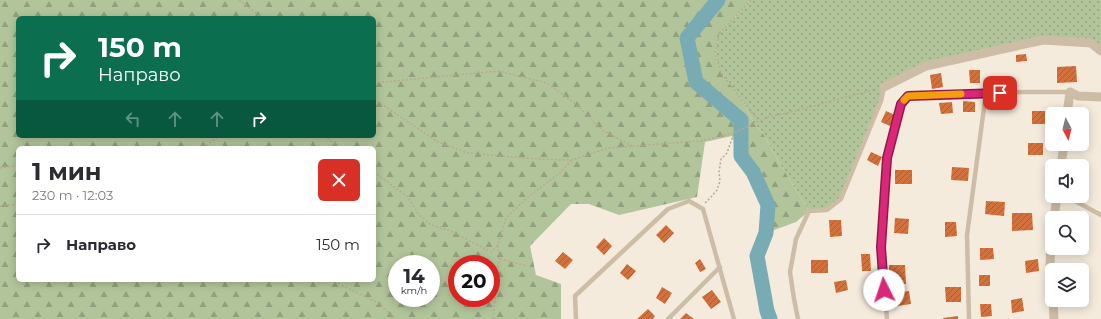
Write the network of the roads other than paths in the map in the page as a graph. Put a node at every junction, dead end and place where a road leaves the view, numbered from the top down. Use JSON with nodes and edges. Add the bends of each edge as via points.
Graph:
{"nodes":[{"id":1,"x":1101,"y":51,"type":"edge"},
{"id":2,"x":884,"y":87,"type":"joint"},
{"id":3,"x":1070,"y":92,"type":"junction"},
{"id":4,"x":986,"y":94,"type":"junction"},
{"id":5,"x":1101,"y":97,"type":"edge"},
{"id":6,"x":1068,"y":107,"type":"edge"},
{"id":7,"x":1079,"y":203,"type":"edge"},
{"id":8,"x":1101,"y":215,"type":"edge"},
{"id":9,"x":720,"y":267,"type":"junction"},
{"id":10,"x":1053,"y":307,"type":"edge"},
{"id":11,"x":576,"y":319,"type":"edge"},
{"id":12,"x":668,"y":319,"type":"edge"},
{"id":13,"x":734,"y":319,"type":"edge"},
{"id":14,"x":798,"y":319,"type":"edge"},
{"id":15,"x":887,"y":319,"type":"edge"},
{"id":16,"x":969,"y":319,"type":"edge"},
{"id":17,"x":1054,"y":319,"type":"edge"}],
"edges":[{"from":1,"to":2,"type":"street","via":[[1091,43],[1043,40],[926,66]]},
{"from":2,"to":14,"type":"lane","via":[[881,101],[840,199],[827,210],[809,211],[796,239],[790,272]]},
{"from":3,"to":4,"type":"lane"},
{"from":3,"to":5,"type":"street","via":[[1078,96]]},
{"from":3,"to":6,"type":"street"},
{"from":4,"to":15,"type":"lane","via":[[908,96],[901,104],[887,158],[881,247]]},
{"from":4,"to":16,"type":"lane","via":[[967,235]]},
{"from":7,"to":8,"type":"lane"},
{"from":9,"to":11,"type":"lane","via":[[703,209],[689,201],[668,209],[575,296]]},
{"from":9,"to":12,"type":"lane"},
{"from":9,"to":13,"type":"lane"},
{"from":10,"to":17,"type":"street"}]}
